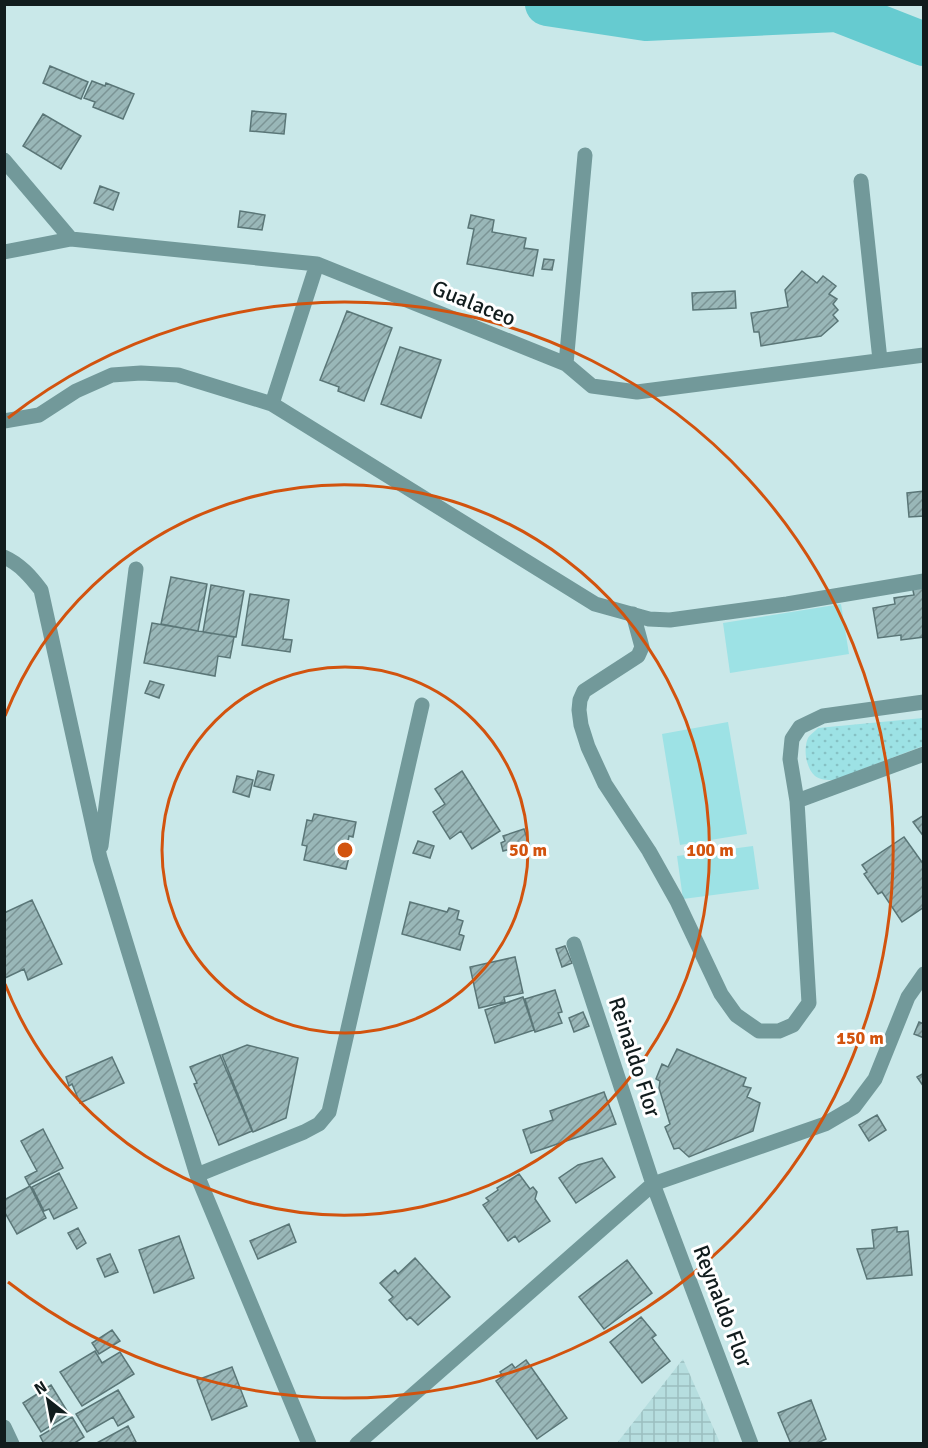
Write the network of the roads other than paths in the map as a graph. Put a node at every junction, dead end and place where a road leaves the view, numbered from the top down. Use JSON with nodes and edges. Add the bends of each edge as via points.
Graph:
{"nodes":[{"id":1,"x":585,"y":155,"type":"dead end"},
{"id":2,"x":4,"y":160,"type":"edge"},
{"id":3,"x":861,"y":181,"type":"dead end"},
{"id":4,"x":71,"y":239,"type":"junction"},
{"id":5,"x":4,"y":252,"type":"edge"},
{"id":6,"x":317,"y":264,"type":"junction"},
{"id":7,"x":924,"y":355,"type":"edge"},
{"id":8,"x":880,"y":360,"type":"junction"},
{"id":9,"x":566,"y":364,"type":"junction"},
{"id":10,"x":272,"y":404,"type":"junction"},
{"id":11,"x":4,"y":422,"type":"edge"},
{"id":12,"x":4,"y":557,"type":"edge"},
{"id":13,"x":136,"y":569,"type":"dead end"},
{"id":14,"x":924,"y":581,"type":"edge"},
{"id":15,"x":633,"y":614,"type":"junction"},
{"id":16,"x":924,"y":702,"type":"edge"},
{"id":17,"x":422,"y":705,"type":"dead end"},
{"id":18,"x":924,"y":754,"type":"edge"},
{"id":19,"x":797,"y":801,"type":"junction"},
{"id":20,"x":100,"y":858,"type":"junction"},
{"id":21,"x":574,"y":944,"type":"dead end"},
{"id":22,"x":924,"y":974,"type":"edge"},
{"id":23,"x":197,"y":1175,"type":"junction"},
{"id":24,"x":653,"y":1184,"type":"junction"},
{"id":25,"x":4,"y":1427,"type":"edge"},
{"id":26,"x":12,"y":1443,"type":"edge"},
{"id":27,"x":309,"y":1443,"type":"edge"},
{"id":28,"x":357,"y":1443,"type":"edge"},
{"id":29,"x":751,"y":1443,"type":"edge"}],
"edges":[{"from":1,"to":9,"type":"street"},
{"from":2,"to":4,"type":"street"},
{"from":3,"to":8,"type":"street"},
{"from":4,"to":5,"type":"street","name":"Gualaceo"},
{"from":4,"to":6,"type":"street","name":"Gualaceo"},
{"from":6,"to":9,"type":"street","name":"Gualaceo"},
{"from":6,"to":10,"type":"street"},
{"from":7,"to":8,"type":"street","name":"Gualaceo"},
{"from":8,"to":9,"type":"street","name":"Gualaceo","via":[[637,392],[592,386]]},
{"from":10,"to":11,"type":"street","via":[[178,375],[141,373],[112,375],[76,391],[39,415]]},
{"from":10,"to":15,"type":"street","via":[[595,604]]},
{"from":12,"to":20,"type":"street","via":[[27,573],[41,590]]},
{"from":13,"to":20,"type":"street"},
{"from":14,"to":15,"type":"street","via":[[670,620]]},
{"from":15,"to":19,"type":"street","via":[[642,647],[638,656],[584,691],[579,710],[581,725],[605,784],[672,891],[721,993],[736,1015],[759,1030],[779,1031],[793,1025],[809,1003]]},
{"from":16,"to":19,"type":"street","via":[[823,716],[800,727],[792,739],[790,759]]},
{"from":17,"to":23,"type":"street","via":[[329,1112],[319,1124],[304,1132]]},
{"from":18,"to":19,"type":"street"},
{"from":20,"to":23,"type":"street"},
{"from":21,"to":24,"type":"street","name":"Reinaldo Flor"},
{"from":22,"to":24,"type":"street","via":[[908,997],[875,1079],[854,1107],[825,1124]]},
{"from":23,"to":27,"type":"street"},
{"from":24,"to":28,"type":"street"},
{"from":24,"to":29,"type":"street","name":"Reynaldo Flor"},
{"from":25,"to":26,"type":"street"}]}
